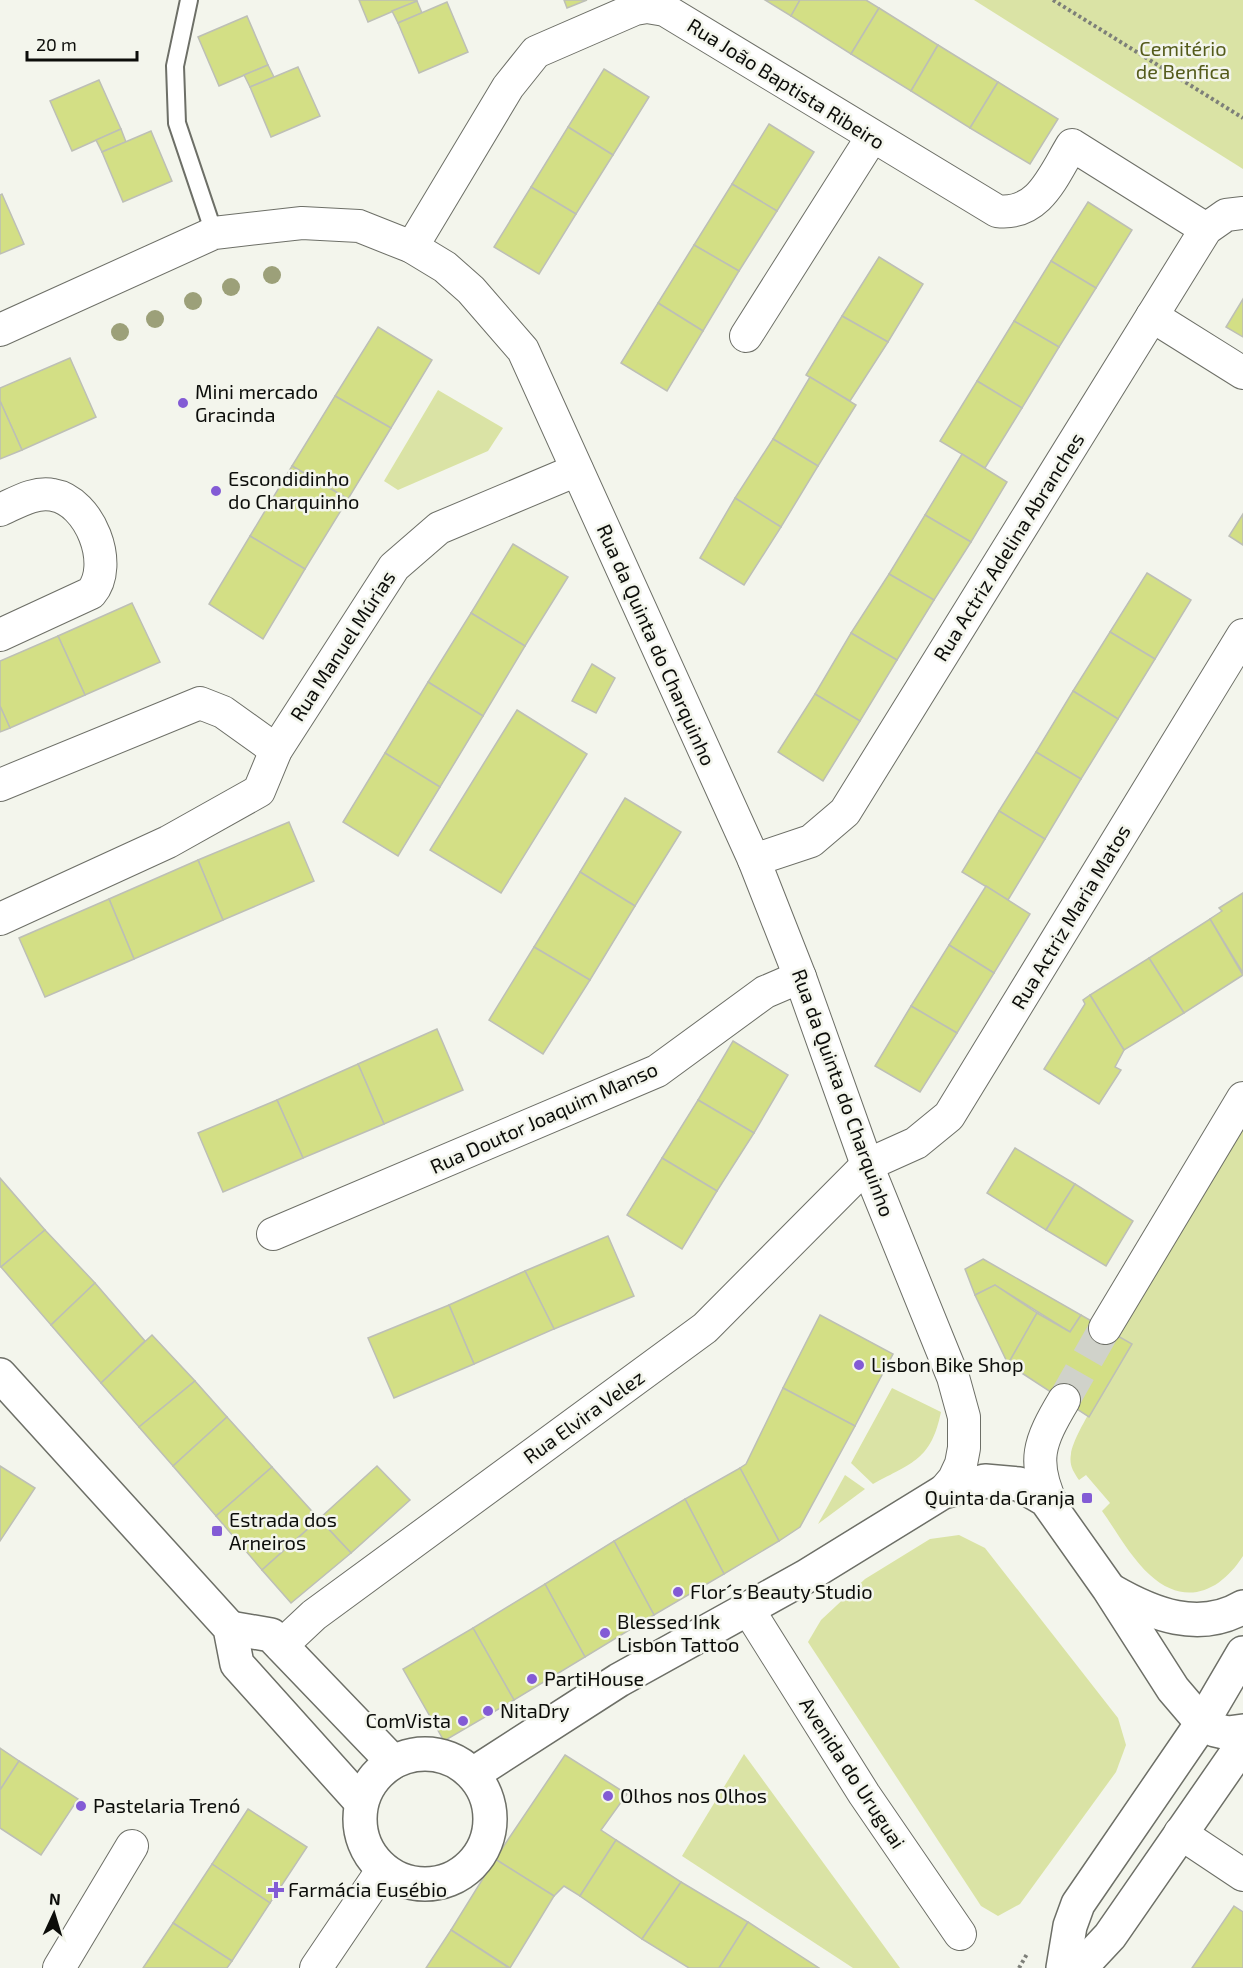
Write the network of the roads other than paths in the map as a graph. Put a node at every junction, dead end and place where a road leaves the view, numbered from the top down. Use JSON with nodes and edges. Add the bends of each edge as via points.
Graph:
{"nodes":[{"id":1,"x":189,"y":0,"type":"edge"},
{"id":2,"x":873,"y":137,"type":"junction"},
{"id":3,"x":1243,"y":213,"type":"edge"},
{"id":4,"x":1206,"y":229,"type":"junction"},
{"id":5,"x":214,"y":234,"type":"junction"},
{"id":6,"x":412,"y":247,"type":"junction"},
{"id":7,"x":1152,"y":316,"type":"junction"},
{"id":8,"x":0,"y":330,"type":"edge"},
{"id":9,"x":746,"y":336,"type":"dead end"},
{"id":10,"x":1243,"y":373,"type":"edge"},
{"id":11,"x":577,"y":470,"type":"junction"},
{"id":12,"x":0,"y":510,"type":"edge"},
{"id":13,"x":0,"y":635,"type":"edge"},
{"id":14,"x":1243,"y":635,"type":"edge"},
{"id":15,"x":276,"y":750,"type":"junction"},
{"id":16,"x":0,"y":785,"type":"edge"},
{"id":17,"x":754,"y":860,"type":"junction"},
{"id":18,"x":0,"y":919,"type":"edge"},
{"id":19,"x":800,"y":977,"type":"junction"},
{"id":20,"x":1243,"y":1098,"type":"edge"},
{"id":21,"x":867,"y":1165,"type":"junction"},
{"id":22,"x":273,"y":1234,"type":"dead end"},
{"id":23,"x":1105,"y":1328,"type":"tunnel mouth"},
{"id":24,"x":0,"y":1375,"type":"edge"},
{"id":25,"x":1064,"y":1400,"type":"tunnel mouth"},
{"id":26,"x":943,"y":1492,"type":"junction"},
{"id":27,"x":1053,"y":1508,"type":"junction"},
{"id":28,"x":1109,"y":1589,"type":"junction"},
{"id":29,"x":1243,"y":1607,"type":"edge"},
{"id":30,"x":748,"y":1609,"type":"junction"},
{"id":31,"x":230,"y":1628,"type":"junction"},
{"id":32,"x":281,"y":1646,"type":"junction"},
{"id":33,"x":1243,"y":1653,"type":"edge"},
{"id":34,"x":1202,"y":1724,"type":"junction"},
{"id":35,"x":1243,"y":1731,"type":"edge"},
{"id":36,"x":1243,"y":1744,"type":"edge"},
{"id":37,"x":393,"y":1761,"type":"junction"},
{"id":38,"x":473,"y":1774,"type":"junction"},
{"id":39,"x":362,"y":1802,"type":"junction"},
{"id":40,"x":1183,"y":1829,"type":"junction"},
{"id":41,"x":132,"y":1846,"type":"dead end"},
{"id":42,"x":383,"y":1869,"type":"junction"},
{"id":43,"x":1243,"y":1875,"type":"edge"},
{"id":44,"x":960,"y":1934,"type":"dead end"},
{"id":45,"x":59,"y":1968,"type":"edge"},
{"id":46,"x":316,"y":1968,"type":"edge"},
{"id":47,"x":1062,"y":1968,"type":"edge"},
{"id":48,"x":1080,"y":1968,"type":"edge"}],
"edges":[{"from":1,"to":5,"type":"lane","via":[[175,66],[177,123]]},
{"from":2,"to":4,"type":"street","name":"Rua João Baptista Ribeiro","via":[[986,206],[1008,212],[1022,209],[1041,196],[1072,145]]},
{"from":2,"to":6,"type":"street","name":"Rua João Baptista Ribeiro","via":[[665,10],[635,9],[536,52],[508,87]]},
{"from":2,"to":9,"type":"street"},
{"from":3,"to":4,"type":"street","name":"Rua Actriz Adelina Abranches","via":[[1226,214]]},
{"from":4,"to":7,"type":"street","name":"Rua Actriz Adelina Abranches"},
{"from":5,"to":6,"type":"street","name":"Rua da Quinta do Charquinho","via":[[302,223],[359,226]]},
{"from":5,"to":8,"type":"street","name":"Rua da Quinta do Charquinho"},
{"from":6,"to":11,"type":"street","name":"Rua da Quinta do Charquinho","via":[[445,267],[471,290],[523,350]]},
{"from":7,"to":10,"type":"street"},
{"from":7,"to":17,"type":"street","name":"Rua Actriz Adelina Abranches","via":[[845,812],[811,841]]},
{"from":11,"to":15,"type":"street","name":"Rua Manuel Múrias","via":[[439,528],[394,567]]},
{"from":11,"to":17,"type":"street","name":"Rua da Quinta do Charquinho"},
{"from":12,"to":13,"type":"street","via":[[42,494],[66,500],[90,527],[102,562],[98,586],[91,593]]},
{"from":14,"to":21,"type":"street","name":"Rua Actriz Maria Matos","via":[[949,1116],[916,1143]]},
{"from":15,"to":16,"type":"street","via":[[223,712],[200,703]]},
{"from":15,"to":18,"type":"street","name":"Rua Manuel Múrias","via":[[259,791],[168,842]]},
{"from":17,"to":19,"type":"street","name":"Rua da Quinta do Charquinho"},
{"from":19,"to":21,"type":"street","name":"Rua da Quinta do Charquinho"},
{"from":19,"to":22,"type":"street","name":"Rua Doutor Joaquim Manso","via":[[765,992],[657,1071]]},
{"from":20,"to":23,"type":"street"},
{"from":21,"to":26,"type":"street","name":"Rua da Quinta do Charquinho","via":[[953,1377],[964,1417],[961,1464]]},
{"from":21,"to":32,"type":"street","name":"Rua Elvira Velez","via":[[705,1328],[314,1615]]},
{"from":24,"to":31,"type":"street"},
{"from":25,"to":27,"type":"street","via":[[1046,1431],[1038,1461]]},
{"from":26,"to":27,"type":"street","via":[[967,1484],[1000,1481],[1032,1491]]},
{"from":26,"to":30,"type":"street"},
{"from":27,"to":28,"type":"street"},
{"from":28,"to":29,"type":"street","via":[[1158,1615],[1206,1619]]},
{"from":28,"to":34,"type":"street","via":[[1173,1689]]},
{"from":30,"to":38,"type":"street","via":[[619,1680]]},
{"from":30,"to":44,"type":"street","name":"Avenida do Uruguai","via":[[864,1794]]},
{"from":31,"to":32,"type":"street","via":[[271,1635]]},
{"from":31,"to":39,"type":"street","via":[[237,1665]]},
{"from":32,"to":37,"type":"street"},
{"from":33,"to":34,"type":"street"},
{"from":34,"to":35,"type":"street","via":[[1228,1733]]},
{"from":34,"to":40,"type":"street","via":[[1211,1763]]},
{"from":34,"to":47,"type":"street","via":[[1078,1904]]},
{"from":36,"to":40,"type":"street"},
{"from":37,"to":38,"type":"street","via":[[427,1753],[460,1763]]},
{"from":37,"to":39,"type":"street","via":[[368,1786]]},
{"from":38,"to":42,"type":"street","via":[[489,1806],[489,1832],[479,1857],[459,1874],[434,1884],[398,1878]]},
{"from":39,"to":42,"type":"street","via":[[362,1839]]},
{"from":40,"to":43,"type":"street"},
{"from":40,"to":48,"type":"street","via":[[1110,1936]]},
{"from":41,"to":45,"type":"street"},
{"from":42,"to":46,"type":"street"}]}
